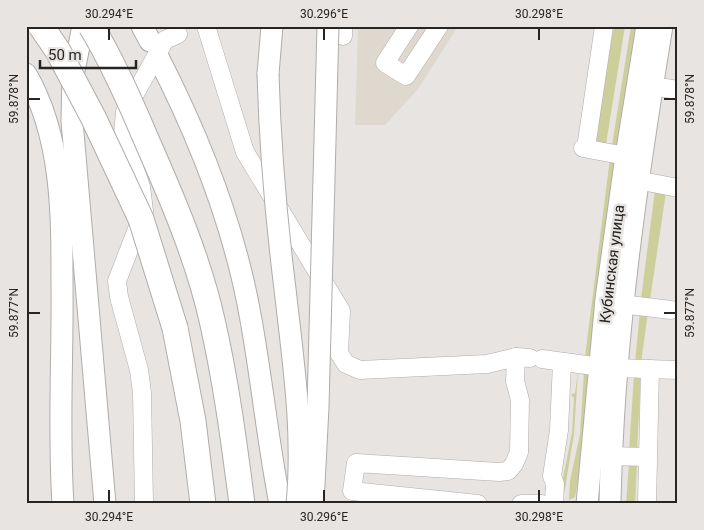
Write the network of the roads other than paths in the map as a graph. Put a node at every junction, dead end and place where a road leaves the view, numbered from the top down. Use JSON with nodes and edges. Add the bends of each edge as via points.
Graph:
{"nodes":[{"id":1,"x":41,"y":26,"type":"edge"},
{"id":2,"x":83,"y":26,"type":"edge"},
{"id":3,"x":91,"y":26,"type":"edge"},
{"id":4,"x":206,"y":26,"type":"edge"},
{"id":5,"x":272,"y":26,"type":"edge"},
{"id":6,"x":409,"y":26,"type":"edge"},
{"id":7,"x":439,"y":26,"type":"edge"},
{"id":8,"x":604,"y":26,"type":"edge"},
{"id":9,"x":647,"y":26,"type":"edge"},
{"id":10,"x":662,"y":26,"type":"edge"},
{"id":11,"x":338,"y":30,"type":"edge"},
{"id":12,"x":178,"y":34,"type":"dead end"},
{"id":13,"x":150,"y":41,"type":"edge"},
{"id":14,"x":26,"y":74,"type":"edge"},
{"id":15,"x":652,"y":86,"type":"junction"},
{"id":16,"x":678,"y":90,"type":"edge"},
{"id":17,"x":626,"y":156,"type":"junction"},
{"id":18,"x":637,"y":180,"type":"junction"},
{"id":19,"x":678,"y":188,"type":"edge"},
{"id":20,"x":621,"y":304,"type":"junction"},
{"id":21,"x":671,"y":310,"type":"dead end"},
{"id":22,"x":529,"y":358,"type":"junction"},
{"id":23,"x":562,"y":362,"type":"junction"},
{"id":24,"x":608,"y":368,"type":"junction"},
{"id":25,"x":650,"y":369,"type":"junction"},
{"id":26,"x":678,"y":370,"type":"edge"},
{"id":27,"x":611,"y":456,"type":"junction"},
{"id":28,"x":646,"y":457,"type":"junction"},
{"id":29,"x":63,"y":504,"type":"edge"},
{"id":30,"x":105,"y":504,"type":"edge"},
{"id":31,"x":144,"y":504,"type":"edge"},
{"id":32,"x":203,"y":504,"type":"edge"},
{"id":33,"x":242,"y":504,"type":"edge"},
{"id":34,"x":280,"y":504,"type":"edge"},
{"id":35,"x":297,"y":504,"type":"edge"},
{"id":36,"x":313,"y":504,"type":"edge"},
{"id":37,"x":478,"y":504,"type":"edge"},
{"id":38,"x":521,"y":504,"type":"edge"},
{"id":39,"x":542,"y":504,"type":"edge"},
{"id":40,"x":554,"y":504,"type":"edge"},
{"id":41,"x":587,"y":504,"type":"edge"},
{"id":42,"x":610,"y":504,"type":"edge"},
{"id":43,"x":647,"y":504,"type":"edge"}],
"edges":[{"from":1,"to":32,"type":"highway","bridge":true,"via":[[93,117],[141,219],[175,328],[193,421]]},
{"from":2,"to":30,"type":"main road","via":[[73,76],[72,122]]},
{"from":3,"to":33,"type":"highway","bridge":true,"via":[[130,101],[174,203],[195,262],[212,319],[223,373]]},
{"from":4,"to":22,"type":"lane","via":[[245,152],[341,311],[339,353],[346,364],[360,370],[487,364]]},
{"from":5,"to":35,"type":"main road","bridge":true,"via":[[268,74],[274,190],[300,420]]},
{"from":6,"to":7,"type":"lane","via":[[385,64],[406,76]]},
{"from":8,"to":17,"type":"lane","via":[[584,148]]},
{"from":9,"to":17,"type":"main road","name":"Кубинская улица"},
{"from":10,"to":15,"type":"main road","name":"Кубинская улица"},
{"from":11,"to":36,"type":"main road","bridge":true},
{"from":12,"to":31,"type":"lane","via":[[165,40],[125,112],[123,133],[141,187],[144,211],[118,281],[142,392]]},
{"from":13,"to":34,"type":"main road","via":[[194,132],[222,200],[251,319]]},
{"from":14,"to":29,"type":"main road","via":[[49,131],[58,175],[62,251]]},
{"from":15,"to":16,"type":"lane"},
{"from":15,"to":18,"type":"main road","name":"Кубинская улица"},
{"from":17,"to":24,"type":"main road","name":"Кубинская улица","via":[[606,299]]},
{"from":18,"to":19,"type":"lane"},
{"from":18,"to":20,"type":"main road","name":"Кубинская улица"},
{"from":20,"to":21,"type":"lane"},
{"from":20,"to":24,"type":"main road","name":"Кубинская улица"},
{"from":22,"to":23,"type":"lane"},
{"from":22,"to":37,"type":"lane","via":[[515,381],[520,400],[519,452],[508,471],[356,463],[352,491]]},
{"from":23,"to":24,"type":"lane"},
{"from":23,"to":40,"type":"lane","via":[[559,430],[552,476]]},
{"from":24,"to":25,"type":"lane"},
{"from":24,"to":27,"type":"main road","name":"Кубинская улица"},
{"from":24,"to":41,"type":"main road","name":"Кубинская улица"},
{"from":25,"to":26,"type":"lane"},
{"from":25,"to":28,"type":"lane"},
{"from":27,"to":28,"type":"lane"},
{"from":27,"to":42,"type":"main road","name":"Кубинская улица"},
{"from":28,"to":43,"type":"lane"},
{"from":38,"to":39,"type":"lane"}]}
